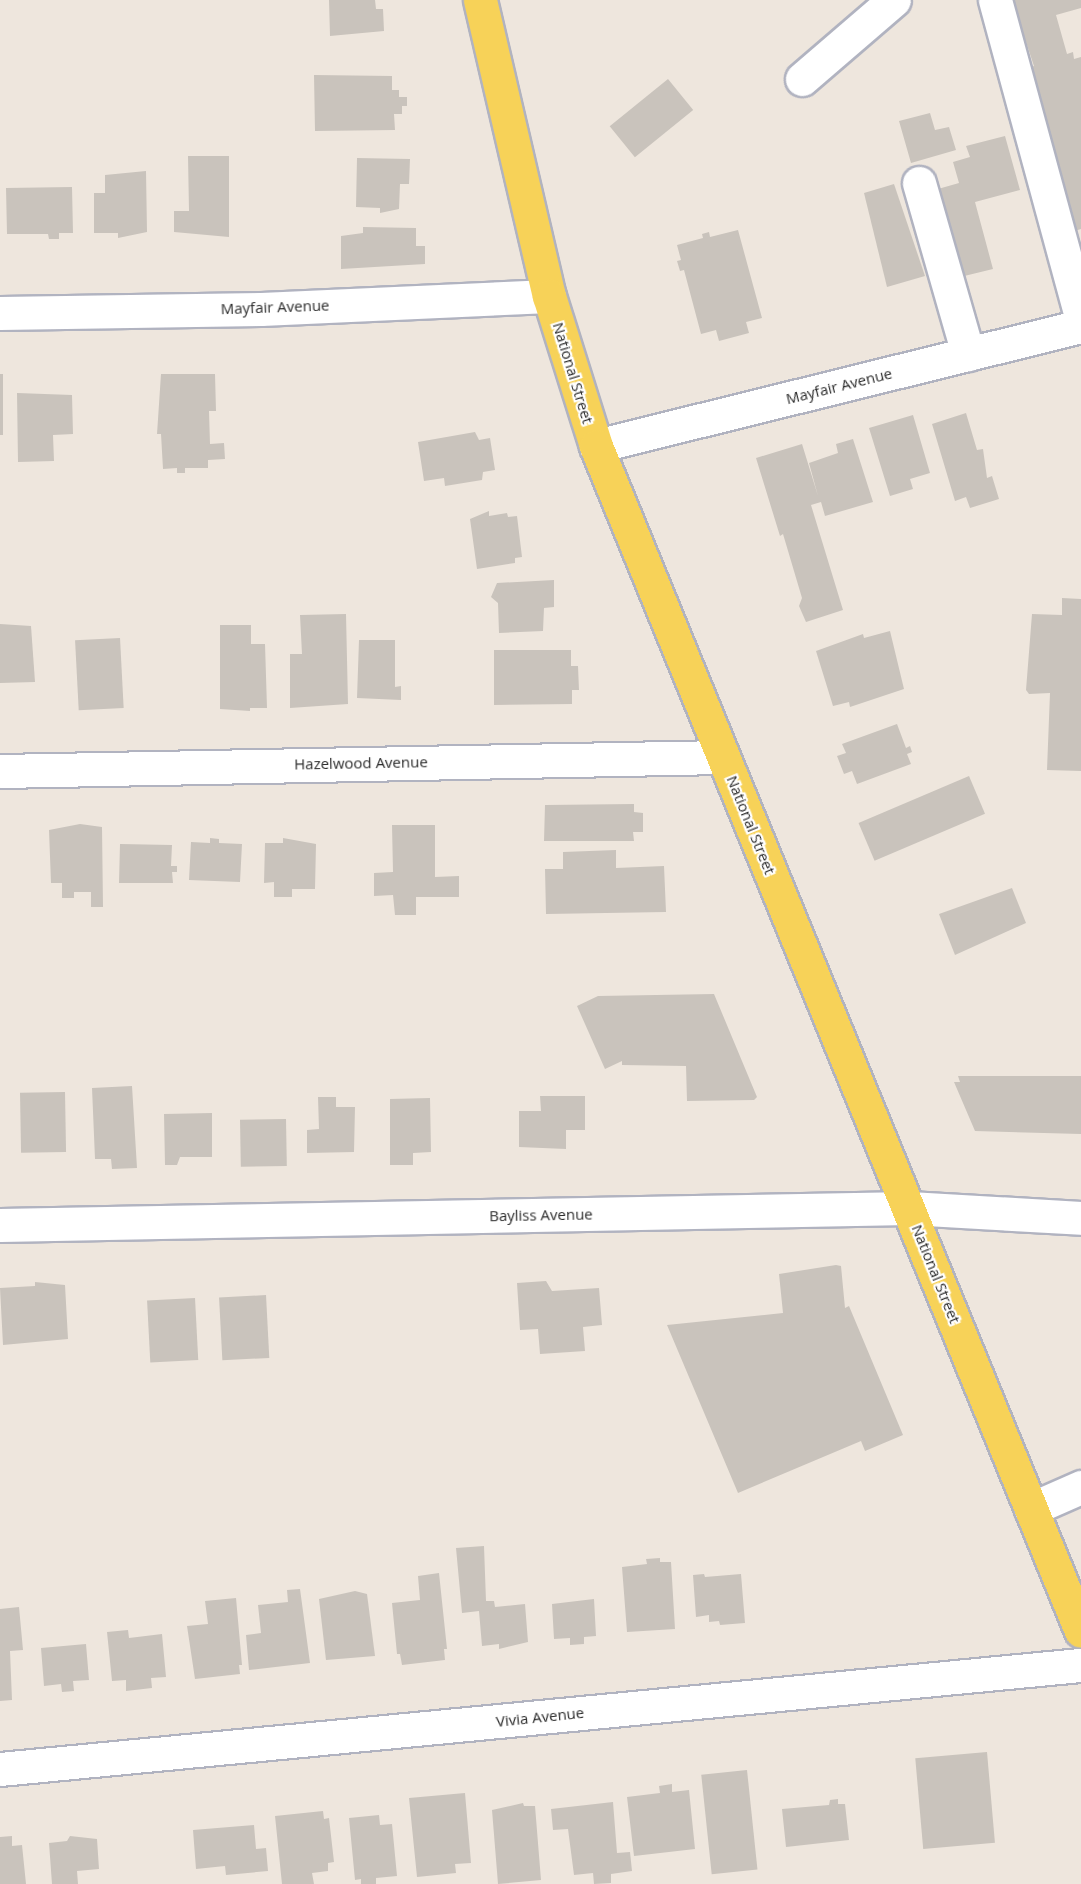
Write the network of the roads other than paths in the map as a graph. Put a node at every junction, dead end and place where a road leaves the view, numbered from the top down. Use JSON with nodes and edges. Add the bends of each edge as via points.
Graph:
{"nodes":[{"id":1,"x":480,"y":0,"type":"edge"},
{"id":2,"x":894,"y":0,"type":"edge"},
{"id":3,"x":995,"y":0,"type":"edge"},
{"id":4,"x":802,"y":79,"type":"dead end"},
{"id":5,"x":919,"y":183,"type":"dead end"},
{"id":6,"x":549,"y":296,"type":"junction"},
{"id":7,"x":0,"y":313,"type":"edge"},
{"id":8,"x":1081,"y":317,"type":"edge"},
{"id":9,"x":1081,"y":326,"type":"edge"},
{"id":10,"x":968,"y":354,"type":"junction"},
{"id":11,"x":596,"y":446,"type":"junction"},
{"id":12,"x":722,"y":757,"type":"junction"},
{"id":13,"x":0,"y":771,"type":"edge"},
{"id":14,"x":909,"y":1208,"type":"junction"},
{"id":15,"x":1081,"y":1218,"type":"edge"},
{"id":16,"x":0,"y":1225,"type":"edge"},
{"id":17,"x":1081,"y":1487,"type":"edge"},
{"id":18,"x":1031,"y":1509,"type":"junction"},
{"id":19,"x":1077,"y":1611,"type":"edge"},
{"id":20,"x":1081,"y":1665,"type":"edge"},
{"id":21,"x":0,"y":1769,"type":"edge"}],
"edges":[{"from":1,"to":6,"type":"main road","name":"National Street"},
{"from":2,"to":4,"type":"street"},
{"from":3,"to":8,"type":"street"},
{"from":5,"to":10,"type":"street"},
{"from":6,"to":7,"type":"street","name":"Mayfair Avenue","via":[[261,309]]},
{"from":6,"to":11,"type":"main road","name":"National Street"},
{"from":9,"to":10,"type":"street","name":"Mayfair Avenue"},
{"from":10,"to":11,"type":"street","name":"Mayfair Avenue"},
{"from":11,"to":12,"type":"main road","name":"National Street"},
{"from":12,"to":13,"type":"street","name":"Hazelwood Avenue"},
{"from":12,"to":14,"type":"main road","name":"National Street"},
{"from":14,"to":15,"type":"street","name":"Bayliss Avenue"},
{"from":14,"to":16,"type":"street","name":"Bayliss Avenue"},
{"from":14,"to":18,"type":"main road","name":"National Street"},
{"from":17,"to":18,"type":"street"},
{"from":18,"to":19,"type":"main road","name":"National Street"},
{"from":20,"to":21,"type":"street","name":"Vivia Avenue"}]}
